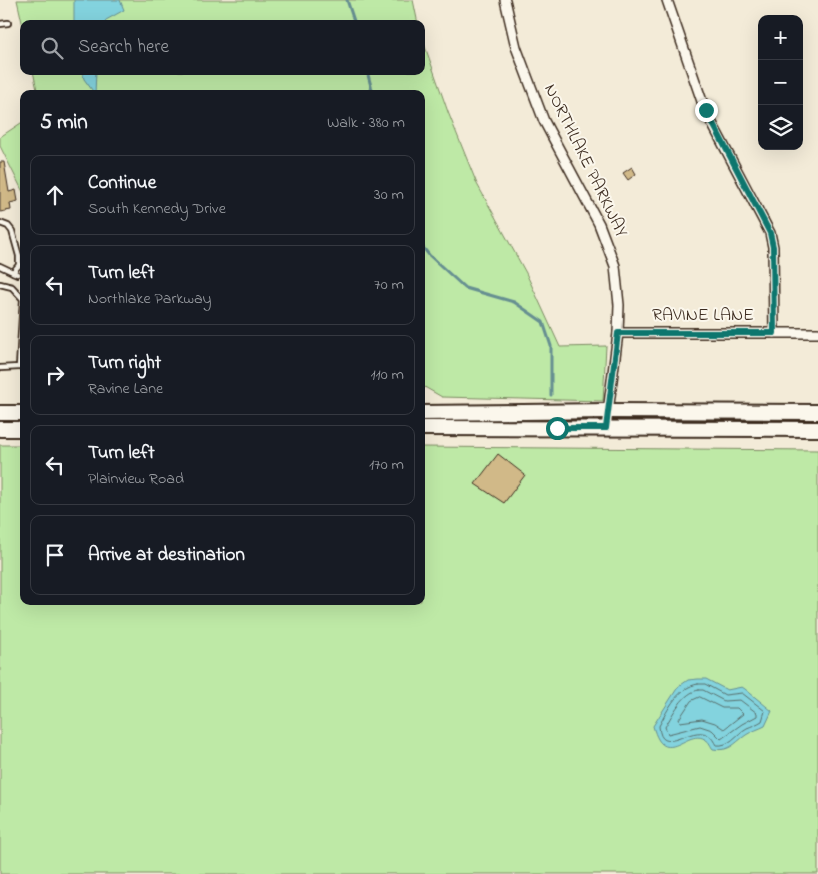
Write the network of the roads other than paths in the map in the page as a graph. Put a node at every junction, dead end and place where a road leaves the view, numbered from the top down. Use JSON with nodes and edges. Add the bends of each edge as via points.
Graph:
{"nodes":[{"id":1,"x":505,"y":0,"type":"edge"},
{"id":2,"x":667,"y":0,"type":"edge"},
{"id":3,"x":8,"y":23,"type":"dead end"},
{"id":4,"x":0,"y":24,"type":"edge"},
{"id":5,"x":0,"y":223,"type":"edge"},
{"id":6,"x":0,"y":266,"type":"edge"},
{"id":7,"x":0,"y":284,"type":"edge"},
{"id":8,"x":20,"y":297,"type":"edge"},
{"id":9,"x":618,"y":333,"type":"junction"},
{"id":10,"x":774,"y":333,"type":"junction"},
{"id":11,"x":818,"y":333,"type":"edge"},
{"id":12,"x":20,"y":367,"type":"edge"},
{"id":13,"x":0,"y":368,"type":"edge"},
{"id":14,"x":608,"y":411,"type":"junction"},
{"id":15,"x":818,"y":412,"type":"edge"},
{"id":16,"x":0,"y":413,"type":"edge"},
{"id":17,"x":20,"y":413,"type":"edge"},
{"id":18,"x":425,"y":413,"type":"edge"},
{"id":19,"x":425,"y":428,"type":"edge"},
{"id":20,"x":606,"y":428,"type":"junction"},
{"id":21,"x":0,"y":429,"type":"edge"},
{"id":22,"x":20,"y":429,"type":"edge"},
{"id":23,"x":818,"y":429,"type":"edge"}],
"edges":[{"from":1,"to":9,"type":"street","name":"NORTHLAKE PARKWAY","via":[[516,47],[544,121],[608,244],[618,281]]},
{"from":2,"to":10,"type":"street","via":[[706,110],[770,233]]},
{"from":3,"to":4,"type":"lane"},
{"from":5,"to":6,"type":"lane","via":[[12,231],[19,256],[15,273]]},
{"from":7,"to":8,"type":"lane","via":[[12,287]]},
{"from":9,"to":10,"type":"street","name":"RAVINE LANE"},
{"from":9,"to":14,"type":"street","name":"NORTHLAKE PARKWAY"},
{"from":10,"to":11,"type":"street","name":"RAVINE LANE"},
{"from":12,"to":13,"type":"lane"},
{"from":14,"to":15,"type":"main road"},
{"from":14,"to":18,"type":"main road"},
{"from":14,"to":20,"type":"street","name":"NORTHLAKE PARKWAY"},
{"from":16,"to":17,"type":"main road"},
{"from":19,"to":20,"type":"main road"},
{"from":20,"to":23,"type":"main road"},
{"from":21,"to":22,"type":"main road"}]}
